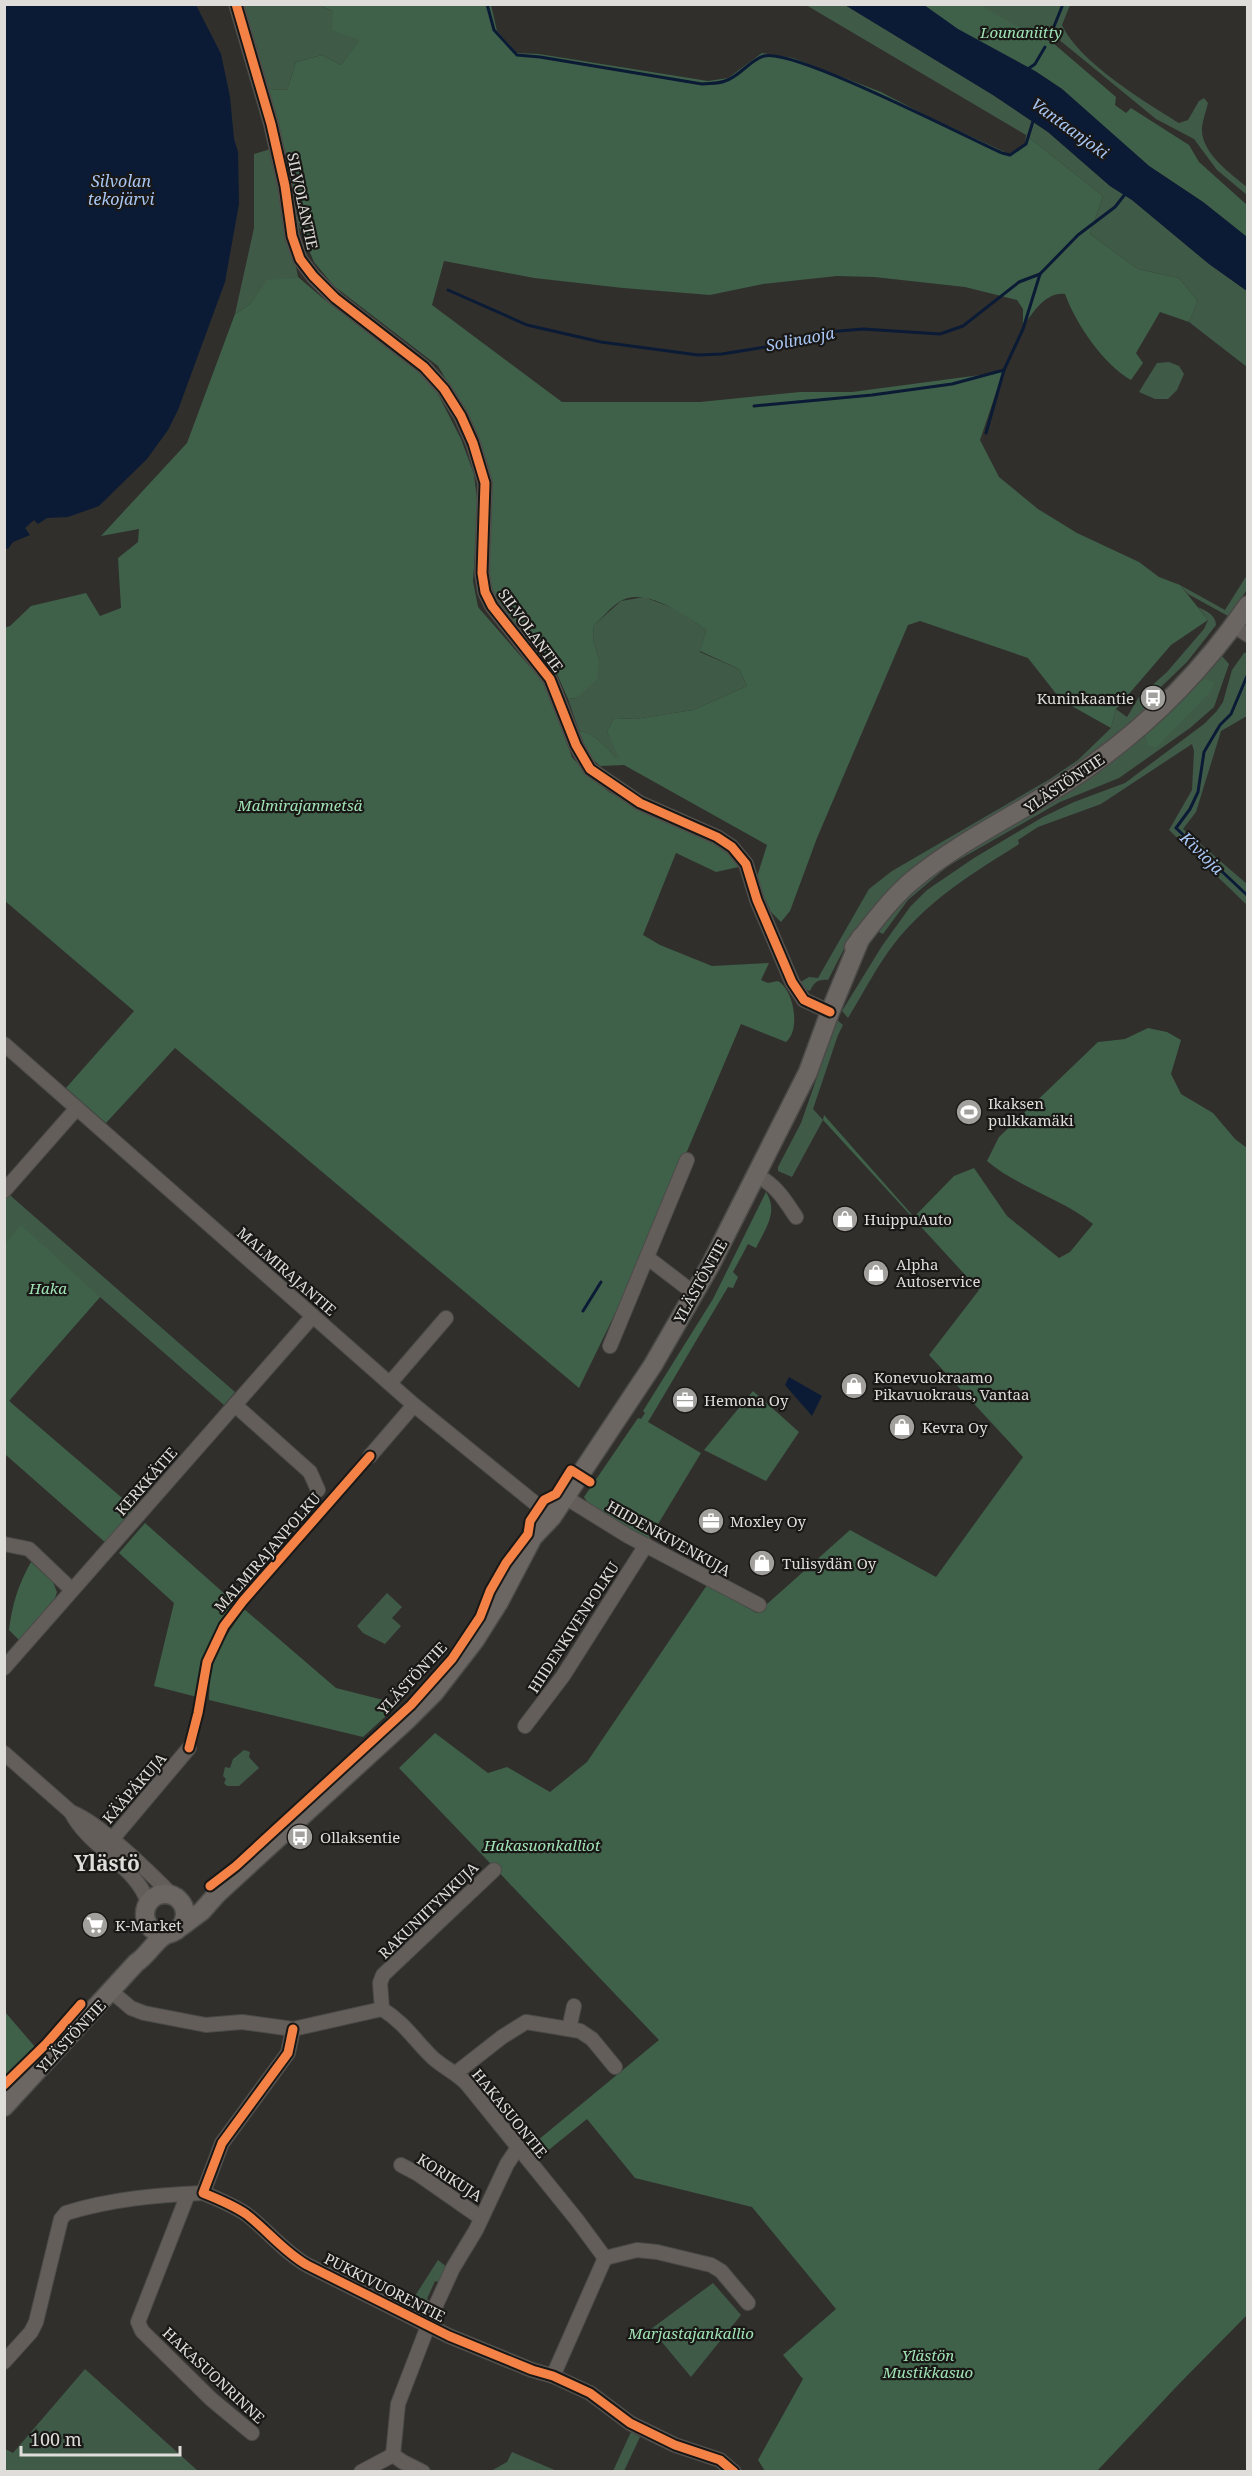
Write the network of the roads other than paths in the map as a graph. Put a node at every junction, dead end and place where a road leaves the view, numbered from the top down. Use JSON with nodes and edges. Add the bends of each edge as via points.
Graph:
{"nodes":[{"id":1,"x":236,"y":4,"type":"edge"},
{"id":2,"x":1248,"y":605,"type":"edge"},
{"id":3,"x":1240,"y":630,"type":"edge"},
{"id":4,"x":825,"y":1010,"type":"junction"},
{"id":5,"x":4,"y":1044,"type":"edge"},
{"id":6,"x":77,"y":1108,"type":"junction"},
{"id":7,"x":687,"y":1160,"type":"dead end"},
{"id":8,"x":756,"y":1175,"type":"junction"},
{"id":9,"x":4,"y":1191,"type":"edge"},
{"id":10,"x":796,"y":1217,"type":"dead end"},
{"id":11,"x":648,"y":1258,"type":"junction"},
{"id":12,"x":695,"y":1294,"type":"junction"},
{"id":13,"x":313,"y":1316,"type":"junction"},
{"id":14,"x":446,"y":1318,"type":"dead end"},
{"id":15,"x":610,"y":1346,"type":"dead end"},
{"id":16,"x":390,"y":1383,"type":"junction"},
{"id":17,"x":235,"y":1405,"type":"junction"},
{"id":18,"x":414,"y":1405,"type":"junction"},
{"id":19,"x":370,"y":1456,"type":"dead end"},
{"id":20,"x":318,"y":1490,"type":"dead end"},
{"id":21,"x":565,"y":1497,"type":"junction"},
{"id":22,"x":552,"y":1517,"type":"junction"},
{"id":23,"x":4,"y":1544,"type":"edge"},
{"id":24,"x":646,"y":1545,"type":"junction"},
{"id":25,"x":72,"y":1590,"type":"junction"},
{"id":26,"x":759,"y":1605,"type":"dead end"},
{"id":27,"x":4,"y":1668,"type":"edge"},
{"id":28,"x":525,"y":1726,"type":"dead end"},
{"id":29,"x":189,"y":1748,"type":"dead end"},
{"id":30,"x":4,"y":1753,"type":"edge"},
{"id":31,"x":107,"y":1845,"type":"junction"},
{"id":32,"x":494,"y":1870,"type":"dead end"},
{"id":33,"x":217,"y":1894,"type":"junction"},
{"id":34,"x":177,"y":1898,"type":"junction"},
{"id":35,"x":148,"y":1903,"type":"junction"},
{"id":36,"x":146,"y":1922,"type":"junction"},
{"id":37,"x":182,"y":1926,"type":"junction"},
{"id":38,"x":165,"y":1935,"type":"junction"},
{"id":39,"x":136,"y":1963,"type":"junction"},
{"id":40,"x":112,"y":1992,"type":"junction"},
{"id":41,"x":574,"y":2006,"type":"dead end"},
{"id":42,"x":382,"y":2009,"type":"junction"},
{"id":43,"x":293,"y":2029,"type":"junction"},
{"id":44,"x":569,"y":2029,"type":"junction"},
{"id":45,"x":615,"y":2067,"type":"dead end"},
{"id":46,"x":456,"y":2073,"type":"junction"},
{"id":47,"x":4,"y":2107,"type":"edge"},
{"id":48,"x":517,"y":2148,"type":"junction"},
{"id":49,"x":401,"y":2165,"type":"dead end"},
{"id":50,"x":203,"y":2193,"type":"junction"},
{"id":51,"x":188,"y":2194,"type":"junction"},
{"id":52,"x":482,"y":2217,"type":"junction"},
{"id":53,"x":605,"y":2258,"type":"junction"},
{"id":54,"x":748,"y":2303,"type":"dead end"},
{"id":55,"x":428,"y":2326,"type":"junction"},
{"id":56,"x":4,"y":2362,"type":"edge"},
{"id":57,"x":553,"y":2376,"type":"junction"},
{"id":58,"x":252,"y":2433,"type":"dead end"},
{"id":59,"x":393,"y":2455,"type":"junction"},
{"id":60,"x":361,"y":2472,"type":"edge"},
{"id":61,"x":423,"y":2472,"type":"edge"},
{"id":62,"x":734,"y":2472,"type":"edge"}],
"edges":[{"from":1,"to":4,"type":"street","name":"SILVOLANTIE","via":[[271,124],[300,259],[334,298],[431,374],[455,407],[473,443],[485,483],[482,573],[492,606],[550,679],[576,745],[590,769],[640,803],[732,847],[746,864],[792,982],[804,1000]]},
{"from":2,"to":3,"type":"main road","name":"YLÄSTÖNTIE"},
{"from":3,"to":4,"type":"main road","name":"YLÄSTÖNTIE","via":[[1122,742],[1067,783],[933,864],[887,905],[861,938]]},
{"from":4,"to":8,"type":"main road","name":"YLÄSTÖNTIE","via":[[808,1072]]},
{"from":5,"to":6,"type":"street","name":"MALMIRAJANTIE"},
{"from":6,"to":9,"type":"street"},
{"from":6,"to":13,"type":"street","name":"MALMIRAJANTIE"},
{"from":7,"to":11,"type":"street"},
{"from":8,"to":10,"type":"street","via":[[768,1181]]},
{"from":8,"to":12,"type":"main road","name":"YLÄSTÖNTIE"},
{"from":11,"to":12,"type":"street"},
{"from":11,"to":15,"type":"street"},
{"from":12,"to":21,"type":"main road","name":"YLÄSTÖNTIE"},
{"from":13,"to":16,"type":"street","name":"MALMIRAJANTIE"},
{"from":13,"to":17,"type":"street","name":"KERKKÄTIE"},
{"from":14,"to":16,"type":"street"},
{"from":16,"to":18,"type":"street","name":"MALMIRAJANTIE"},
{"from":17,"to":20,"type":"street","via":[[310,1472]]},
{"from":17,"to":25,"type":"street","name":"KERKKÄTIE"},
{"from":18,"to":19,"type":"street"},
{"from":18,"to":22,"type":"street","name":"MALMIRAJANTIE"},
{"from":21,"to":22,"type":"main road","name":"YLÄSTÖNTIE"},
{"from":21,"to":24,"type":"street","name":"HIIDENKIVENKUJA"},
{"from":22,"to":33,"type":"main road","name":"YLÄSTÖNTIE","via":[[529,1564],[434,1693]]},
{"from":23,"to":25,"type":"street","via":[[29,1549]]},
{"from":24,"to":26,"type":"street","name":"HIIDENKIVENKUJA"},
{"from":24,"to":28,"type":"street","name":"HIIDENKIVENPOLKU","via":[[563,1676]]},
{"from":25,"to":27,"type":"street","name":"KERKKÄTIE"},
{"from":29,"to":31,"type":"street","name":"KÄÄPÄKUJA"},
{"from":30,"to":31,"type":"street","via":[[71,1812],[77,1824]]},
{"from":31,"to":34,"type":"street"},
{"from":31,"to":35,"type":"street","via":[[141,1886]]},
{"from":32,"to":42,"type":"street","name":"RAKUNIITYNKUJA","via":[[383,1976]]},
{"from":33,"to":34,"type":"main road","via":[[197,1900]]},
{"from":33,"to":37,"type":"main road","name":"YLÄSTÖNTIE"},
{"from":34,"to":35,"type":"main road","via":[[161,1894]]},
{"from":34,"to":37,"type":"main road","via":[[185,1912]]},
{"from":35,"to":36,"type":"main road","name":"YLÄSTÖNTIE"},
{"from":36,"to":38,"type":"main road","via":[[155,1932]]},
{"from":36,"to":39,"type":"main road","name":"YLÄSTÖNTIE"},
{"from":37,"to":38,"type":"main road","name":"YLÄSTÖNTIE"},
{"from":38,"to":39,"type":"main road","name":"YLÄSTÖNTIE"},
{"from":39,"to":40,"type":"main road","name":"YLÄSTÖNTIE"},
{"from":40,"to":43,"type":"street","via":[[131,2008],[193,2024],[242,2022]]},
{"from":40,"to":47,"type":"main road","name":"YLÄSTÖNTIE"},
{"from":41,"to":44,"type":"street"},
{"from":42,"to":43,"type":"street"},
{"from":42,"to":46,"type":"street","name":"HAKASUONTIE","via":[[406,2027],[434,2059]]},
{"from":43,"to":50,"type":"street","via":[[288,2053],[222,2144]]},
{"from":44,"to":45,"type":"street","via":[[592,2039]]},
{"from":44,"to":46,"type":"street","via":[[526,2022]]},
{"from":46,"to":48,"type":"street","name":"HAKASUONTIE"},
{"from":48,"to":52,"type":"street","name":"KORIKUJA"},
{"from":48,"to":53,"type":"street","name":"HAKASUONTIE"},
{"from":49,"to":52,"type":"street","name":"KORIKUJA"},
{"from":50,"to":51,"type":"street"},
{"from":50,"to":55,"type":"street","name":"PUKKIVUORENTIE","via":[[246,2214],[297,2259]]},
{"from":51,"to":56,"type":"street","via":[[117,2200],[66,2213],[61,2219],[36,2322]]},
{"from":51,"to":58,"type":"street","name":"HAKASUONRINNE","via":[[138,2322],[142,2331],[203,2391]]},
{"from":52,"to":55,"type":"street","name":"KORIKUJA","via":[[453,2268]]},
{"from":53,"to":54,"type":"street","via":[[637,2250],[711,2265],[722,2271]]},
{"from":53,"to":57,"type":"street"},
{"from":55,"to":57,"type":"street","name":"PUKKIVUORENTIE"},
{"from":55,"to":59,"type":"street","name":"KORIKUJA","via":[[398,2404]]},
{"from":57,"to":62,"type":"street","name":"PUKKIVUORENTIE","via":[[590,2393],[630,2423],[675,2445],[720,2460]]},
{"from":59,"to":60,"type":"street"},
{"from":59,"to":61,"type":"street"}]}
